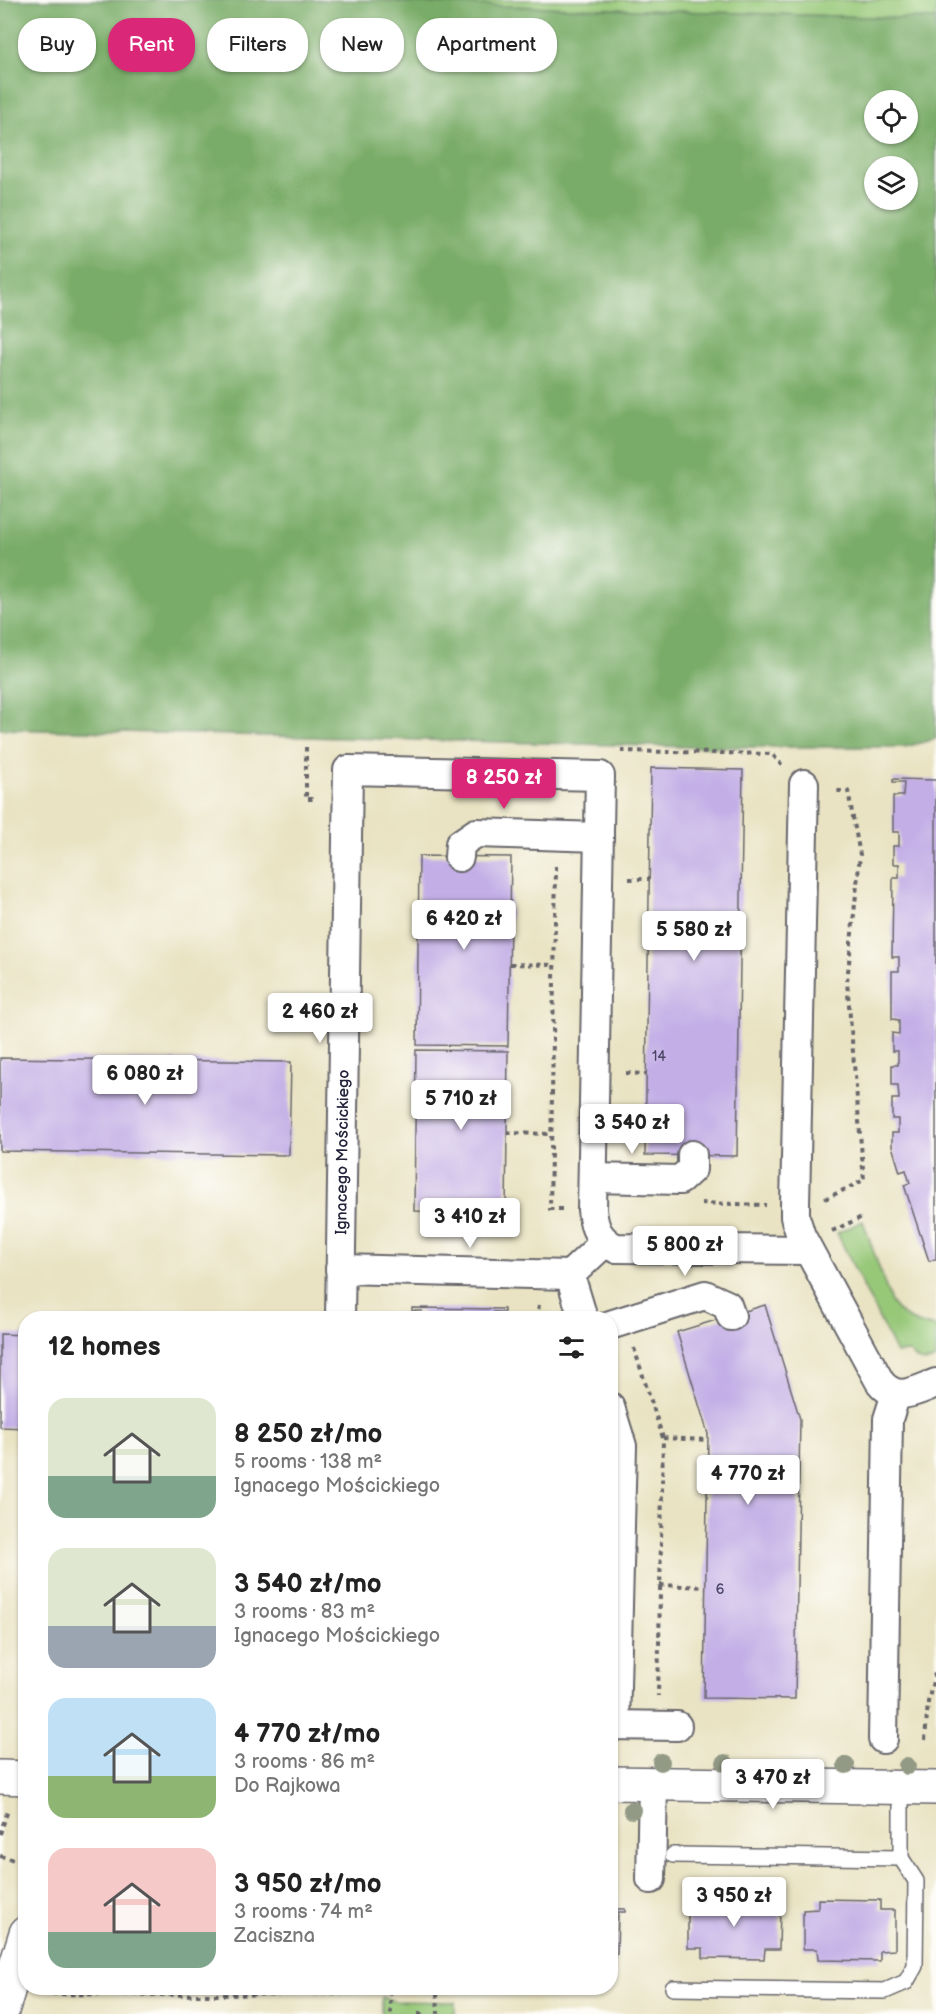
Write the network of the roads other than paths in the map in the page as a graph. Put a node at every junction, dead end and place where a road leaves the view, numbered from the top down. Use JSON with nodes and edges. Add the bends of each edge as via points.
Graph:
{"nodes":[{"id":1,"x":804,"y":787,"type":"road end"},
{"id":2,"x":599,"y":837,"type":"junction"},
{"id":3,"x":459,"y":857,"type":"dead end"},
{"id":4,"x":693,"y":1155,"type":"dead end"},
{"id":5,"x":593,"y":1178,"type":"junction"},
{"id":6,"x":605,"y":1242,"type":"junction"},
{"id":7,"x":818,"y":1242,"type":"junction"},
{"id":8,"x":340,"y":1269,"type":"junction"},
{"id":9,"x":570,"y":1275,"type":"junction"},
{"id":10,"x":340,"y":1311,"type":"edge"},
{"id":11,"x":582,"y":1311,"type":"edge"},
{"id":12,"x":731,"y":1316,"type":"dead end"},
{"id":13,"x":618,"y":1322,"type":"edge"},
{"id":14,"x":936,"y":1383,"type":"edge"},
{"id":15,"x":896,"y":1394,"type":"junction"},
{"id":16,"x":618,"y":1433,"type":"edge"},
{"id":17,"x":618,"y":1570,"type":"edge"},
{"id":18,"x":618,"y":1725,"type":"edge"},
{"id":19,"x":677,"y":1726,"type":"dead end"},
{"id":20,"x":883,"y":1739,"type":"dead end"},
{"id":21,"x":0,"y":1777,"type":"edge"},
{"id":22,"x":18,"y":1778,"type":"edge"},
{"id":23,"x":618,"y":1783,"type":"edge"},
{"id":24,"x":653,"y":1784,"type":"junction"},
{"id":25,"x":901,"y":1787,"type":"junction"},
{"id":26,"x":936,"y":1788,"type":"edge"},
{"id":27,"x":673,"y":1856,"type":"dead end"},
{"id":28,"x":901,"y":1858,"type":"junction"},
{"id":29,"x":651,"y":1879,"type":"dead end"},
{"id":30,"x":18,"y":1960,"type":"edge"},
{"id":31,"x":673,"y":1988,"type":"dead end"},
{"id":32,"x":2,"y":2014,"type":"edge"}],
"edges":[{"from":1,"to":7,"type":"street","via":[[795,1217],[801,1236]]},
{"from":2,"to":3,"type":"street","via":[[476,833],[460,844]]},
{"from":2,"to":5,"type":"street"},
{"from":2,"to":8,"type":"street","name":"Ignacego Mościckiego","via":[[600,776],[348,770]]},
{"from":4,"to":5,"type":"street","via":[[692,1170],[680,1180]]},
{"from":5,"to":6,"type":"street","via":[[593,1225]]},
{"from":6,"to":7,"type":"street","via":[[615,1248]]},
{"from":6,"to":9,"type":"street"},
{"from":7,"to":15,"type":"street","via":[[880,1382]]},
{"from":8,"to":9,"type":"street"},
{"from":8,"to":10,"type":"street","name":"Ignacego Mościckiego"},
{"from":9,"to":11,"type":"street"},
{"from":12,"to":13,"type":"street","via":[[727,1305],[705,1295]]},
{"from":14,"to":15,"type":"street"},
{"from":15,"to":20,"type":"street","via":[[888,1419]]},
{"from":16,"to":17,"type":"street","via":[[622,1446]]},
{"from":18,"to":19,"type":"street"},
{"from":21,"to":22,"type":"street"},
{"from":23,"to":24,"type":"street"},
{"from":24,"to":25,"type":"street"},
{"from":24,"to":29,"type":"street"},
{"from":25,"to":26,"type":"street"},
{"from":25,"to":28,"type":"lane"},
{"from":27,"to":28,"type":"lane"},
{"from":28,"to":31,"type":"lane","via":[[916,1881],[915,1966],[906,1982],[885,1991]]},
{"from":30,"to":32,"type":"street"}]}
